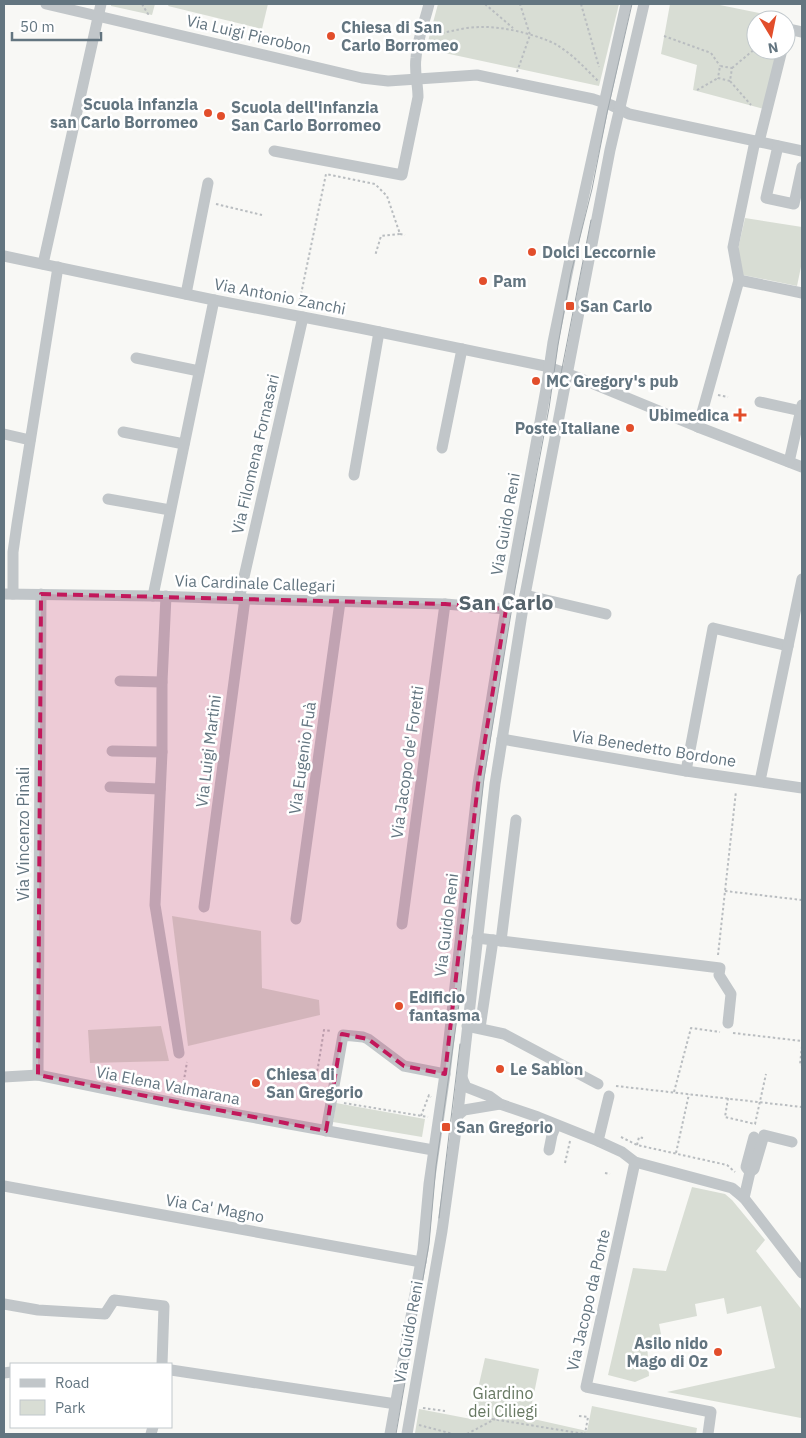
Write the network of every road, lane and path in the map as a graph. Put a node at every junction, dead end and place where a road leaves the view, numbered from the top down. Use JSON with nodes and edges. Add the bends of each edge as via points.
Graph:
{"nodes":[{"id":1,"x":46,"y":4,"type":"edge"},
{"id":2,"x":101,"y":4,"type":"edge"},
{"id":3,"x":429,"y":4,"type":"edge"},
{"id":4,"x":485,"y":4,"type":"edge"},
{"id":5,"x":520,"y":4,"type":"edge"},
{"id":6,"x":581,"y":4,"type":"edge"},
{"id":7,"x":626,"y":4,"type":"edge"},
{"id":8,"x":644,"y":4,"type":"edge"},
{"id":9,"x":99,"y":16,"type":"junction"},
{"id":10,"x":514,"y":29,"type":"junction"},
{"id":11,"x":530,"y":35,"type":"junction"},
{"id":12,"x":430,"y":36,"type":"dead end"},
{"id":13,"x":664,"y":36,"type":"dead end"},
{"id":14,"x":746,"y":56,"type":"edge"},
{"id":15,"x":780,"y":60,"type":"edge"},
{"id":16,"x":720,"y":66,"type":"junction"},
{"id":17,"x":732,"y":68,"type":"junction"},
{"id":18,"x":600,"y":72,"type":"dead end"},
{"id":19,"x":718,"y":78,"type":"junction"},
{"id":20,"x":416,"y":80,"type":"junction"},
{"id":21,"x":730,"y":81,"type":"junction"},
{"id":22,"x":513,"y":82,"type":"junction"},
{"id":23,"x":601,"y":84,"type":"dead end"},
{"id":24,"x":697,"y":90,"type":"dead end"},
{"id":25,"x":611,"y":105,"type":"junction"},
{"id":26,"x":751,"y":105,"type":"dead end"},
{"id":27,"x":757,"y":142,"type":"junction"},
{"id":28,"x":778,"y":146,"type":"junction"},
{"id":29,"x":274,"y":151,"type":"dead end"},
{"id":30,"x":802,"y":151,"type":"edge"},
{"id":31,"x":802,"y":167,"type":"edge"},
{"id":32,"x":208,"y":183,"type":"dead end"},
{"id":33,"x":204,"y":202,"type":"junction"},
{"id":34,"x":262,"y":214,"type":"dead end"},
{"id":35,"x":400,"y":234,"type":"junction"},
{"id":36,"x":405,"y":235,"type":"dead end"},
{"id":37,"x":4,"y":256,"type":"edge"},
{"id":38,"x":375,"y":256,"type":"dead end"},
{"id":39,"x":43,"y":264,"type":"junction"},
{"id":40,"x":58,"y":267,"type":"junction"},
{"id":41,"x":739,"y":280,"type":"junction"},
{"id":42,"x":802,"y":292,"type":"edge"},
{"id":43,"x":186,"y":294,"type":"junction"},
{"id":44,"x":300,"y":299,"type":"dead end"},
{"id":45,"x":214,"y":300,"type":"junction"},
{"id":46,"x":303,"y":317,"type":"junction"},
{"id":47,"x":379,"y":332,"type":"junction"},
{"id":48,"x":462,"y":349,"type":"junction"},
{"id":49,"x":136,"y":358,"type":"dead end"},
{"id":50,"x":550,"y":367,"type":"junction"},
{"id":51,"x":199,"y":371,"type":"junction"},
{"id":52,"x":567,"y":373,"type":"junction"},
{"id":53,"x":760,"y":402,"type":"dead end"},
{"id":54,"x":802,"y":408,"type":"edge"},
{"id":55,"x":698,"y":427,"type":"junction"},
{"id":56,"x":123,"y":432,"type":"dead end"},
{"id":57,"x":4,"y":434,"type":"edge"},
{"id":58,"x":30,"y":440,"type":"junction"},
{"id":59,"x":184,"y":444,"type":"junction"},
{"id":60,"x":442,"y":448,"type":"dead end"},
{"id":61,"x":789,"y":462,"type":"junction"},
{"id":62,"x":802,"y":467,"type":"edge"},
{"id":63,"x":354,"y":476,"type":"dead end"},
{"id":64,"x":108,"y":499,"type":"dead end"},
{"id":65,"x":170,"y":510,"type":"junction"},
{"id":66,"x":802,"y":579,"type":"edge"},
{"id":67,"x":8,"y":594,"type":"edge"},
{"id":68,"x":41,"y":594,"type":"junction"},
{"id":69,"x":525,"y":595,"type":"junction"},
{"id":70,"x":153,"y":596,"type":"junction"},
{"id":71,"x":166,"y":596,"type":"junction"},
{"id":72,"x":242,"y":599,"type":"junction"},
{"id":73,"x":340,"y":602,"type":"junction"},
{"id":74,"x":445,"y":604,"type":"junction"},
{"id":75,"x":506,"y":609,"type":"junction"},
{"id":76,"x":606,"y":614,"type":"dead end"},
{"id":77,"x":788,"y":646,"type":"junction"},
{"id":78,"x":120,"y":681,"type":"dead end"},
{"id":79,"x":162,"y":682,"type":"junction"},
{"id":80,"x":502,"y":739,"type":"junction"},
{"id":81,"x":112,"y":751,"type":"dead end"},
{"id":82,"x":162,"y":752,"type":"junction"},
{"id":83,"x":686,"y":771,"type":"junction"},
{"id":84,"x":738,"y":779,"type":"junction"},
{"id":85,"x":760,"y":782,"type":"junction"},
{"id":86,"x":110,"y":787,"type":"dead end"},
{"id":87,"x":802,"y":788,"type":"edge"},
{"id":88,"x":160,"y":789,"type":"junction"},
{"id":89,"x":516,"y":820,"type":"dead end"},
{"id":90,"x":725,"y":890,"type":"junction"},
{"id":91,"x":802,"y":900,"type":"edge"},
{"id":92,"x":204,"y":907,"type":"dead end"},
{"id":93,"x":296,"y":919,"type":"dead end"},
{"id":94,"x":402,"y":924,"type":"dead end"},
{"id":95,"x":477,"y":938,"type":"junction"},
{"id":96,"x":497,"y":940,"type":"junction"},
{"id":97,"x":717,"y":968,"type":"junction"},
{"id":98,"x":728,"y":1023,"type":"dead end"},
{"id":99,"x":467,"y":1026,"type":"junction"},
{"id":100,"x":480,"y":1028,"type":"junction"},
{"id":101,"x":343,"y":1035,"type":"junction"},
{"id":102,"x":802,"y":1041,"type":"edge"},
{"id":103,"x":802,"y":1046,"type":"edge"},
{"id":104,"x":179,"y":1053,"type":"joint"},
{"id":105,"x":802,"y":1065,"type":"edge"},
{"id":106,"x":445,"y":1074,"type":"junction"},
{"id":107,"x":766,"y":1074,"type":"dead end"},
{"id":108,"x":38,"y":1075,"type":"junction"},
{"id":109,"x":4,"y":1077,"type":"edge"},
{"id":110,"x":462,"y":1078,"type":"junction"},
{"id":111,"x":329,"y":1081,"type":"dead end"},
{"id":112,"x":598,"y":1084,"type":"dead end"},
{"id":113,"x":612,"y":1091,"type":"joint"},
{"id":114,"x":674,"y":1092,"type":"junction"},
{"id":115,"x":689,"y":1094,"type":"junction"},
{"id":116,"x":182,"y":1095,"type":"dead end"},
{"id":117,"x":432,"y":1098,"type":"dead end"},
{"id":118,"x":728,"y":1098,"type":"junction"},
{"id":119,"x":336,"y":1101,"type":"dead end"},
{"id":120,"x":760,"y":1102,"type":"junction"},
{"id":121,"x":500,"y":1104,"type":"junction"},
{"id":122,"x":802,"y":1107,"type":"edge"},
{"id":123,"x":421,"y":1116,"type":"junction"},
{"id":124,"x":425,"y":1116,"type":"dead end"},
{"id":125,"x":457,"y":1116,"type":"junction"},
{"id":126,"x":556,"y":1125,"type":"junction"},
{"id":127,"x":326,"y":1130,"type":"junction"},
{"id":128,"x":754,"y":1136,"type":"dead end"},
{"id":129,"x":572,"y":1137,"type":"dead end"},
{"id":130,"x":619,"y":1137,"type":"dead end"},
{"id":131,"x":643,"y":1138,"type":"dead end"},
{"id":132,"x":598,"y":1141,"type":"junction"},
{"id":133,"x":792,"y":1142,"type":"dead end"},
{"id":134,"x":637,"y":1144,"type":"junction"},
{"id":135,"x":433,"y":1150,"type":"junction"},
{"id":136,"x":549,"y":1150,"type":"dead end"},
{"id":137,"x":676,"y":1152,"type":"junction"},
{"id":138,"x":635,"y":1162,"type":"junction"},
{"id":139,"x":565,"y":1163,"type":"dead end"},
{"id":140,"x":605,"y":1173,"type":"dead end"},
{"id":141,"x":610,"y":1174,"type":"dead end"},
{"id":142,"x":749,"y":1178,"type":"junction"},
{"id":143,"x":4,"y":1186,"type":"edge"},
{"id":144,"x":744,"y":1198,"type":"junction"},
{"id":145,"x":421,"y":1262,"type":"junction"},
{"id":146,"x":802,"y":1272,"type":"edge"},
{"id":147,"x":4,"y":1304,"type":"edge"},
{"id":148,"x":162,"y":1363,"type":"edge"},
{"id":149,"x":172,"y":1370,"type":"edge"},
{"id":150,"x":396,"y":1404,"type":"junction"},
{"id":151,"x":412,"y":1406,"type":"junction"},
{"id":152,"x":445,"y":1411,"type":"dead end"},
{"id":153,"x":467,"y":1415,"type":"dead end"},
{"id":154,"x":580,"y":1416,"type":"dead end"},
{"id":155,"x":495,"y":1419,"type":"junction"},
{"id":156,"x":409,"y":1422,"type":"junction"},
{"id":157,"x":390,"y":1434,"type":"edge"},
{"id":158,"x":407,"y":1434,"type":"edge"},
{"id":159,"x":453,"y":1434,"type":"edge"},
{"id":160,"x":466,"y":1434,"type":"edge"},
{"id":161,"x":584,"y":1434,"type":"edge"},
{"id":162,"x":588,"y":1434,"type":"edge"},
{"id":163,"x":708,"y":1434,"type":"edge"}],
"edges":[{"from":1,"to":9,"type":"street","name":"Via Luigi Pierobon"},
{"from":2,"to":9,"type":"street"},
{"from":3,"to":20,"type":"street","via":[[416,56]]},
{"from":4,"to":10,"type":"path"},
{"from":5,"to":11,"type":"path"},
{"from":6,"to":18,"type":"path"},
{"from":7,"to":25,"type":"street"},
{"from":8,"to":25,"type":"street"},
{"from":9,"to":20,"type":"street","name":"Via Luigi Pierobon","via":[[362,78]]},
{"from":9,"to":39,"type":"street"},
{"from":10,"to":11,"type":"path"},
{"from":10,"to":12,"type":"path","via":[[465,28]]},
{"from":11,"to":22,"type":"path"},
{"from":11,"to":23,"type":"path","via":[[560,46]]},
{"from":13,"to":16,"type":"path","via":[[711,54]]},
{"from":14,"to":17,"type":"path"},
{"from":15,"to":27,"type":"street"},
{"from":16,"to":17,"type":"path"},
{"from":16,"to":19,"type":"path"},
{"from":17,"to":21,"type":"path"},
{"from":19,"to":21,"type":"path"},
{"from":19,"to":24,"type":"path"},
{"from":20,"to":22,"type":"street","name":"Via Luigi Pierobon","via":[[477,74]]},
{"from":20,"to":29,"type":"street","via":[[418,98],[402,175]]},
{"from":21,"to":26,"type":"path"},
{"from":22,"to":25,"type":"street","name":"Via Luigi Pierobon"},
{"from":25,"to":27,"type":"street","name":"Via Luigi Pierobon","via":[[629,114]]},
{"from":25,"to":50,"type":"street","name":"Via Guido Reni","via":[[574,240]]},
{"from":25,"to":52,"type":"street","name":"Via Guido Reni","via":[[610,150]]},
{"from":27,"to":28,"type":"street","name":"Via Luigi Pierobon"},
{"from":27,"to":41,"type":"street","via":[[733,247]]},
{"from":28,"to":30,"type":"street","name":"Via Luigi Pierobon"},
{"from":28,"to":31,"type":"street","via":[[766,198],[794,204]]},
{"from":32,"to":33,"type":"street"},
{"from":33,"to":34,"type":"path"},
{"from":33,"to":43,"type":"street"},
{"from":35,"to":36,"type":"path"},
{"from":35,"to":38,"type":"path","via":[[381,236]]},
{"from":35,"to":44,"type":"path","via":[[387,196],[375,184],[326,174]]},
{"from":37,"to":39,"type":"street","name":"Via Antonio Zanchi"},
{"from":39,"to":40,"type":"street","name":"Via Antonio Zanchi"},
{"from":40,"to":43,"type":"street","name":"Via Antonio Zanchi"},
{"from":40,"to":58,"type":"street"},
{"from":41,"to":42,"type":"street"},
{"from":41,"to":55,"type":"street"},
{"from":43,"to":45,"type":"street","name":"Via Antonio Zanchi"},
{"from":45,"to":46,"type":"street","name":"Via Antonio Zanchi"},
{"from":45,"to":51,"type":"street"},
{"from":46,"to":47,"type":"street","name":"Via Antonio Zanchi"},
{"from":46,"to":72,"type":"street","name":"Via Filomena Fornasari"},
{"from":47,"to":48,"type":"street","name":"Via Antonio Zanchi"},
{"from":47,"to":63,"type":"street"},
{"from":48,"to":50,"type":"street","name":"Via Antonio Zanchi"},
{"from":48,"to":60,"type":"street"},
{"from":49,"to":51,"type":"street"},
{"from":50,"to":52,"type":"street","name":"Via Antonio Zanchi"},
{"from":50,"to":75,"type":"street","name":"Via Guido Reni"},
{"from":51,"to":59,"type":"street"},
{"from":52,"to":55,"type":"street","name":"Via Antonio Zanchi"},
{"from":52,"to":69,"type":"street","name":"Via Guido Reni"},
{"from":53,"to":54,"type":"street"},
{"from":54,"to":61,"type":"street"},
{"from":55,"to":61,"type":"street","name":"Via Antonio Zanchi"},
{"from":56,"to":59,"type":"street"},
{"from":57,"to":58,"type":"street"},
{"from":58,"to":67,"type":"street"},
{"from":59,"to":65,"type":"street"},
{"from":61,"to":62,"type":"street","name":"Via Antonio Zanchi"},
{"from":64,"to":65,"type":"street"},
{"from":65,"to":70,"type":"street"},
{"from":66,"to":77,"type":"street"},
{"from":67,"to":68,"type":"street","name":"Via Cardinale Callegari"},
{"from":68,"to":70,"type":"street","name":"Via Cardinale Callegari"},
{"from":68,"to":108,"type":"street","name":"Via Vincenzo Pinali"},
{"from":69,"to":76,"type":"street"},
{"from":69,"to":80,"type":"street","name":"Via Guido Reni"},
{"from":70,"to":71,"type":"street","name":"Via Cardinale Callegari"},
{"from":71,"to":72,"type":"street","name":"Via Cardinale Callegari"},
{"from":71,"to":79,"type":"street"},
{"from":72,"to":73,"type":"street","name":"Via Cardinale Callegari"},
{"from":72,"to":92,"type":"street","name":"Via Luigi Martini"},
{"from":73,"to":74,"type":"street","name":"Via Cardinale Callegari"},
{"from":73,"to":93,"type":"street","name":"Via Eugenio Fuà"},
{"from":74,"to":75,"type":"street","name":"Via Cardinale Callegari"},
{"from":74,"to":94,"type":"street","name":"Via Jacopo de' Foretti"},
{"from":75,"to":106,"type":"street","name":"Via Guido Reni","via":[[478,784]]},
{"from":77,"to":83,"type":"street","via":[[713,628]]},
{"from":77,"to":85,"type":"street"},
{"from":78,"to":79,"type":"street"},
{"from":79,"to":82,"type":"street"},
{"from":80,"to":83,"type":"street","name":"Via Benedetto Bordone"},
{"from":80,"to":95,"type":"street","name":"Via Guido Reni"},
{"from":81,"to":82,"type":"street"},
{"from":82,"to":88,"type":"street"},
{"from":83,"to":84,"type":"street","name":"Via Benedetto Bordone"},
{"from":84,"to":85,"type":"street","name":"Via Benedetto Bordone"},
{"from":84,"to":90,"type":"path"},
{"from":85,"to":87,"type":"street","name":"Via Benedetto Bordone"},
{"from":86,"to":88,"type":"street"},
{"from":88,"to":104,"type":"street","via":[[155,905]]},
{"from":89,"to":96,"type":"street"},
{"from":90,"to":91,"type":"path"},
{"from":90,"to":97,"type":"path"},
{"from":95,"to":96,"type":"street"},
{"from":95,"to":99,"type":"street","name":"Via Guido Reni"},
{"from":96,"to":97,"type":"street"},
{"from":96,"to":100,"type":"street"},
{"from":97,"to":98,"type":"street","via":[[720,968],[719,975],[731,994]]},
{"from":99,"to":100,"type":"street"},
{"from":99,"to":110,"type":"street","name":"Via Guido Reni"},
{"from":100,"to":112,"type":"street","via":[[504,1034]]},
{"from":101,"to":106,"type":"street","via":[[368,1039],[404,1066]]},
{"from":101,"to":111,"type":"path","via":[[324,1030],[316,1079]]},
{"from":101,"to":127,"type":"street"},
{"from":102,"to":114,"type":"path","via":[[691,1028]]},
{"from":103,"to":105,"type":"path"},
{"from":104,"to":116,"type":"path","via":[[187,1056]]},
{"from":106,"to":135,"type":"street","name":"Via Guido Reni"},
{"from":107,"to":120,"type":"path"},
{"from":108,"to":109,"type":"street","name":"Via Elena Valmarana"},
{"from":108,"to":127,"type":"street","name":"Via Elena Valmarana"},
{"from":110,"to":121,"type":"street","via":[[466,1087]]},
{"from":110,"to":125,"type":"street","name":"Via Guido Reni"},
{"from":113,"to":114,"type":"path"},
{"from":113,"to":132,"type":"street"},
{"from":114,"to":115,"type":"path"},
{"from":115,"to":118,"type":"path"},
{"from":115,"to":137,"type":"path"},
{"from":117,"to":123,"type":"path","via":[[429,1095]]},
{"from":118,"to":120,"type":"path"},
{"from":118,"to":120,"type":"path","via":[[725,1117],[755,1124]]},
{"from":119,"to":123,"type":"path"},
{"from":120,"to":122,"type":"path"},
{"from":121,"to":125,"type":"street","via":[[469,1108]]},
{"from":121,"to":126,"type":"street"},
{"from":123,"to":124,"type":"path"},
{"from":125,"to":151,"type":"street","name":"Via Guido Reni","via":[[442,1231]]},
{"from":126,"to":132,"type":"street"},
{"from":126,"to":136,"type":"street"},
{"from":127,"to":135,"type":"street","name":"Via Elena Valmarana"},
{"from":128,"to":142,"type":"street","via":[[746,1167]]},
{"from":129,"to":139,"type":"path"},
{"from":130,"to":134,"type":"path"},
{"from":131,"to":134,"type":"path","via":[[639,1137]]},
{"from":132,"to":138,"type":"street"},
{"from":133,"to":142,"type":"street","via":[[764,1135]]},
{"from":134,"to":137,"type":"path"},
{"from":135,"to":145,"type":"street","name":"Via Guido Reni"},
{"from":137,"to":142,"type":"path","via":[[727,1165]]},
{"from":138,"to":144,"type":"street","via":[[732,1188]]},
{"from":138,"to":163,"type":"street","name":"Via Jacopo da Ponte","via":[[586,1387],[711,1412]]},
{"from":140,"to":141,"type":"path"},
{"from":142,"to":144,"type":"street"},
{"from":143,"to":145,"type":"street","name":"Via Ca' Magno"},
{"from":144,"to":146,"type":"street"},
{"from":145,"to":150,"type":"street","name":"Via Guido Reni"},
{"from":147,"to":148,"type":"street","via":[[38,1310],[105,1314],[114,1300],[164,1306]]},
{"from":149,"to":150,"type":"street"},
{"from":150,"to":157,"type":"street","name":"Via Guido Reni"},
{"from":151,"to":152,"type":"path"},
{"from":151,"to":156,"type":"street","name":"Via Guido Reni"},
{"from":153,"to":155,"type":"path"},
{"from":154,"to":161,"type":"path","via":[[588,1418]]},
{"from":155,"to":160,"type":"path"},
{"from":155,"to":161,"type":"path"},
{"from":156,"to":158,"type":"street","name":"Via Guido Reni"},
{"from":156,"to":159,"type":"path"},
{"from":161,"to":162,"type":"path"}]}
